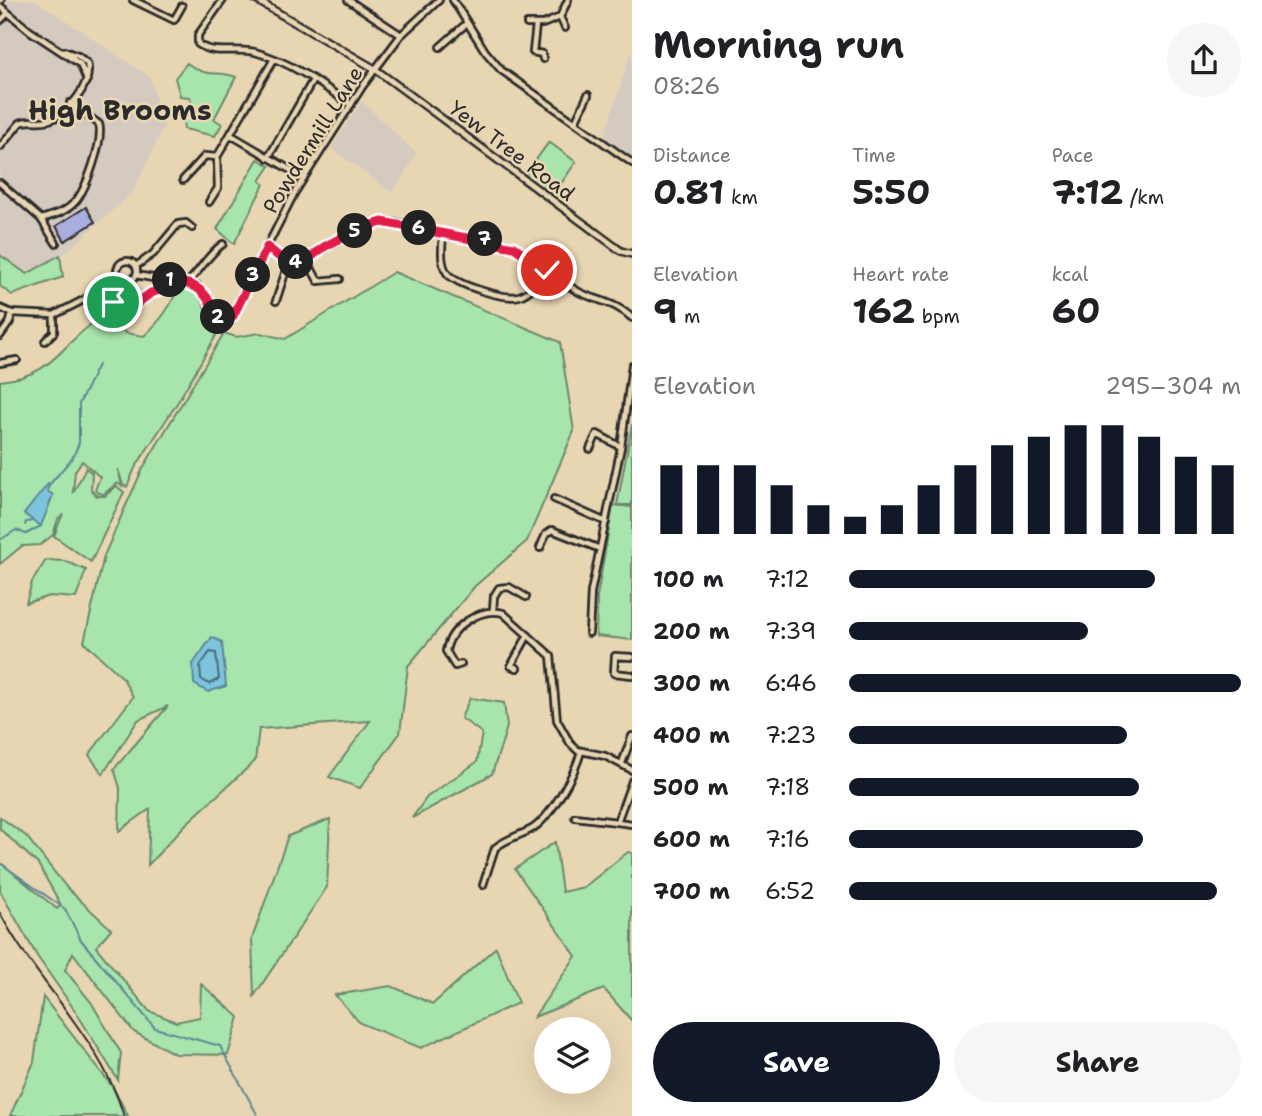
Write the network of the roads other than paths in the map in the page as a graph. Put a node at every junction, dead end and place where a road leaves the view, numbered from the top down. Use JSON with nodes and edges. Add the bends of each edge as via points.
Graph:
{"nodes":[{"id":1,"x":133,"y":0,"type":"edge"},
{"id":2,"x":223,"y":0,"type":"edge"},
{"id":3,"x":256,"y":0,"type":"edge"},
{"id":4,"x":348,"y":0,"type":"edge"},
{"id":5,"x":439,"y":0,"type":"edge"},
{"id":6,"x":453,"y":0,"type":"edge"},
{"id":7,"x":568,"y":0,"type":"edge"},
{"id":8,"x":0,"y":6,"type":"edge"},
{"id":9,"x":182,"y":6,"type":"dead end"},
{"id":10,"x":8,"y":13,"type":"junction"},
{"id":11,"x":560,"y":17,"type":"junction"},
{"id":12,"x":0,"y":21,"type":"edge"},
{"id":13,"x":467,"y":23,"type":"junction"},
{"id":14,"x":527,"y":24,"type":"dead end"},
{"id":15,"x":536,"y":25,"type":"junction"},
{"id":16,"x":565,"y":28,"type":"dead end"},
{"id":17,"x":401,"y":35,"type":"junction"},
{"id":18,"x":440,"y":47,"type":"dead end"},
{"id":19,"x":274,"y":59,"type":"junction"},
{"id":20,"x":543,"y":59,"type":"dead end"},
{"id":21,"x":375,"y":69,"type":"junction"},
{"id":22,"x":314,"y":79,"type":"junction"},
{"id":23,"x":588,"y":95,"type":"dead end"},
{"id":24,"x":70,"y":103,"type":"junction"},
{"id":25,"x":351,"y":105,"type":"junction"},
{"id":26,"x":575,"y":122,"type":"junction"},
{"id":27,"x":230,"y":135,"type":"junction"},
{"id":28,"x":0,"y":147,"type":"edge"},
{"id":29,"x":217,"y":157,"type":"junction"},
{"id":30,"x":268,"y":158,"type":"junction"},
{"id":31,"x":632,"y":163,"type":"edge"},
{"id":32,"x":303,"y":178,"type":"junction"},
{"id":33,"x":183,"y":180,"type":"dead end"},
{"id":34,"x":0,"y":183,"type":"edge"},
{"id":35,"x":209,"y":202,"type":"dead end"},
{"id":36,"x":41,"y":219,"type":"junction"},
{"id":37,"x":192,"y":228,"type":"dead end"},
{"id":38,"x":443,"y":235,"type":"junction"},
{"id":39,"x":56,"y":243,"type":"dead end"},
{"id":40,"x":223,"y":244,"type":"dead end"},
{"id":41,"x":267,"y":247,"type":"junction"},
{"id":42,"x":202,"y":252,"type":"dead end"},
{"id":43,"x":632,"y":254,"type":"edge"},
{"id":44,"x":209,"y":256,"type":"junction"},
{"id":45,"x":307,"y":260,"type":"junction"},
{"id":46,"x":288,"y":264,"type":"junction"},
{"id":47,"x":135,"y":266,"type":"junction"},
{"id":48,"x":547,"y":270,"type":"junction"},
{"id":49,"x":116,"y":274,"type":"junction"},
{"id":50,"x":136,"y":275,"type":"junction"},
{"id":51,"x":340,"y":279,"type":"dead end"},
{"id":52,"x":170,"y":280,"type":"junction"},
{"id":53,"x":188,"y":282,"type":"junction"},
{"id":54,"x":276,"y":301,"type":"dead end"},
{"id":55,"x":113,"y":302,"type":"dead end"},
{"id":56,"x":0,"y":308,"type":"edge"},
{"id":57,"x":12,"y":313,"type":"junction"},
{"id":58,"x":54,"y":315,"type":"junction"},
{"id":59,"x":632,"y":318,"type":"edge"},
{"id":60,"x":0,"y":335,"type":"edge"},
{"id":61,"x":45,"y":341,"type":"dead end"},
{"id":62,"x":17,"y":360,"type":"dead end"},
{"id":63,"x":0,"y":363,"type":"edge"},
{"id":64,"x":632,"y":365,"type":"edge"},
{"id":65,"x":621,"y":447,"type":"junction"},
{"id":66,"x":590,"y":449,"type":"dead end"},
{"id":67,"x":554,"y":499,"type":"dead end"},
{"id":68,"x":606,"y":522,"type":"junction"},
{"id":69,"x":540,"y":548,"type":"dead end"},
{"id":70,"x":600,"y":549,"type":"junction"},
{"id":71,"x":525,"y":587,"type":"dead end"},
{"id":72,"x":493,"y":610,"type":"junction"},
{"id":73,"x":589,"y":634,"type":"dead end"},
{"id":74,"x":528,"y":635,"type":"junction"},
{"id":75,"x":632,"y":657,"type":"edge"},
{"id":76,"x":461,"y":664,"type":"dead end"},
{"id":77,"x":517,"y":668,"type":"dead end"},
{"id":78,"x":632,"y":675,"type":"edge"},
{"id":79,"x":632,"y":736,"type":"edge"},
{"id":80,"x":581,"y":751,"type":"junction"},
{"id":81,"x":622,"y":763,"type":"junction"},
{"id":82,"x":632,"y":771,"type":"edge"},
{"id":83,"x":632,"y":781,"type":"edge"},
{"id":84,"x":575,"y":817,"type":"dead end"},
{"id":85,"x":617,"y":822,"type":"junction"},
{"id":86,"x":632,"y":824,"type":"edge"},
{"id":87,"x":482,"y":885,"type":"dead end"}],
"edges":[{"from":1,"to":9,"type":"street","via":[[174,20]]},
{"from":2,"to":19,"type":"street","via":[[196,42],[207,50],[244,50]]},
{"from":3,"to":21,"type":"street","name":"Yew Tree Road"},
{"from":4,"to":17,"type":"street"},
{"from":5,"to":17,"type":"street","name":"Powdermill Lane"},
{"from":6,"to":13,"type":"street"},
{"from":7,"to":11,"type":"street"},
{"from":8,"to":10,"type":"street"},
{"from":10,"to":12,"type":"street"},
{"from":10,"to":24,"type":"street","via":[[87,63],[88,81]]},
{"from":11,"to":15,"type":"street"},
{"from":11,"to":16,"type":"street"},
{"from":13,"to":18,"type":"street"},
{"from":13,"to":26,"type":"street","via":[[501,70]]},
{"from":14,"to":15,"type":"street"},
{"from":15,"to":20,"type":"street","via":[[533,52],[542,54]]},
{"from":17,"to":21,"type":"street","name":"Powdermill Lane"},
{"from":19,"to":22,"type":"street"},
{"from":19,"to":27,"type":"street"},
{"from":21,"to":25,"type":"street","name":"Powdermill Lane"},
{"from":21,"to":43,"type":"street","name":"Yew Tree Road","via":[[621,251]]},
{"from":22,"to":25,"type":"street"},
{"from":22,"to":30,"type":"street"},
{"from":23,"to":26,"type":"street"},
{"from":24,"to":28,"type":"street","via":[[51,120],[20,123]]},
{"from":24,"to":36,"type":"street","via":[[95,118],[100,139],[76,201],[61,213]]},
{"from":25,"to":32,"type":"street","name":"Powdermill Lane"},
{"from":26,"to":31,"type":"street"},
{"from":27,"to":29,"type":"street"},
{"from":27,"to":30,"type":"street"},
{"from":29,"to":33,"type":"street","via":[[205,156]]},
{"from":29,"to":35,"type":"street","via":[[218,188]]},
{"from":30,"to":32,"type":"street"},
{"from":32,"to":41,"type":"street","name":"Powdermill Lane"},
{"from":34,"to":36,"type":"street"},
{"from":36,"to":39,"type":"street"},
{"from":37,"to":47,"type":"street","via":[[184,220],[153,254]]},
{"from":38,"to":45,"type":"street","via":[[382,222],[356,230]]},
{"from":38,"to":48,"type":"street","via":[[514,247]]},
{"from":38,"to":48,"type":"street","via":[[447,272],[457,282],[519,296]]},
{"from":40,"to":44,"type":"street"},
{"from":41,"to":46,"type":"street"},
{"from":41,"to":53,"type":"street","name":"Powdermill Lane","via":[[233,316],[222,323],[198,286]]},
{"from":42,"to":44,"type":"street"},
{"from":44,"to":53,"type":"street"},
{"from":45,"to":46,"type":"street"},
{"from":45,"to":51,"type":"street","via":[[318,281]]},
{"from":46,"to":54,"type":"street"},
{"from":47,"to":49,"type":"street","via":[[121,262]]},
{"from":47,"to":50,"type":"street"},
{"from":48,"to":59,"type":"street","via":[[579,292],[622,307]]},
{"from":49,"to":50,"type":"street","via":[[126,282]]},
{"from":49,"to":58,"type":"street","via":[[101,291]]},
{"from":50,"to":52,"type":"street"},
{"from":52,"to":53,"type":"street"},
{"from":52,"to":55,"type":"street","via":[[166,288],[136,304]]},
{"from":56,"to":57,"type":"street"},
{"from":57,"to":58,"type":"street"},
{"from":57,"to":60,"type":"street"},
{"from":58,"to":61,"type":"street","via":[[54,332]]},
{"from":62,"to":63,"type":"street"},
{"from":64,"to":65,"type":"street"},
{"from":65,"to":66,"type":"street","via":[[597,433]]},
{"from":65,"to":68,"type":"street"},
{"from":67,"to":68,"type":"street"},
{"from":68,"to":70,"type":"street"},
{"from":69,"to":70,"type":"street","via":[[552,530]]},
{"from":70,"to":73,"type":"street"},
{"from":71,"to":72,"type":"street","via":[[524,595],[509,587],[499,588]]},
{"from":72,"to":74,"type":"street"},
{"from":72,"to":76,"type":"street","via":[[470,618],[447,645],[455,666]]},
{"from":74,"to":77,"type":"street","via":[[511,666]]},
{"from":74,"to":80,"type":"street","via":[[553,661],[557,720],[570,743]]},
{"from":75,"to":78,"type":"street","via":[[615,656],[614,673]]},
{"from":79,"to":81,"type":"street"},
{"from":80,"to":81,"type":"street"},
{"from":80,"to":87,"type":"street","via":[[577,766],[544,818],[495,848]]},
{"from":81,"to":82,"type":"street"},
{"from":83,"to":85,"type":"street"},
{"from":84,"to":85,"type":"street"},
{"from":85,"to":86,"type":"street"}]}
